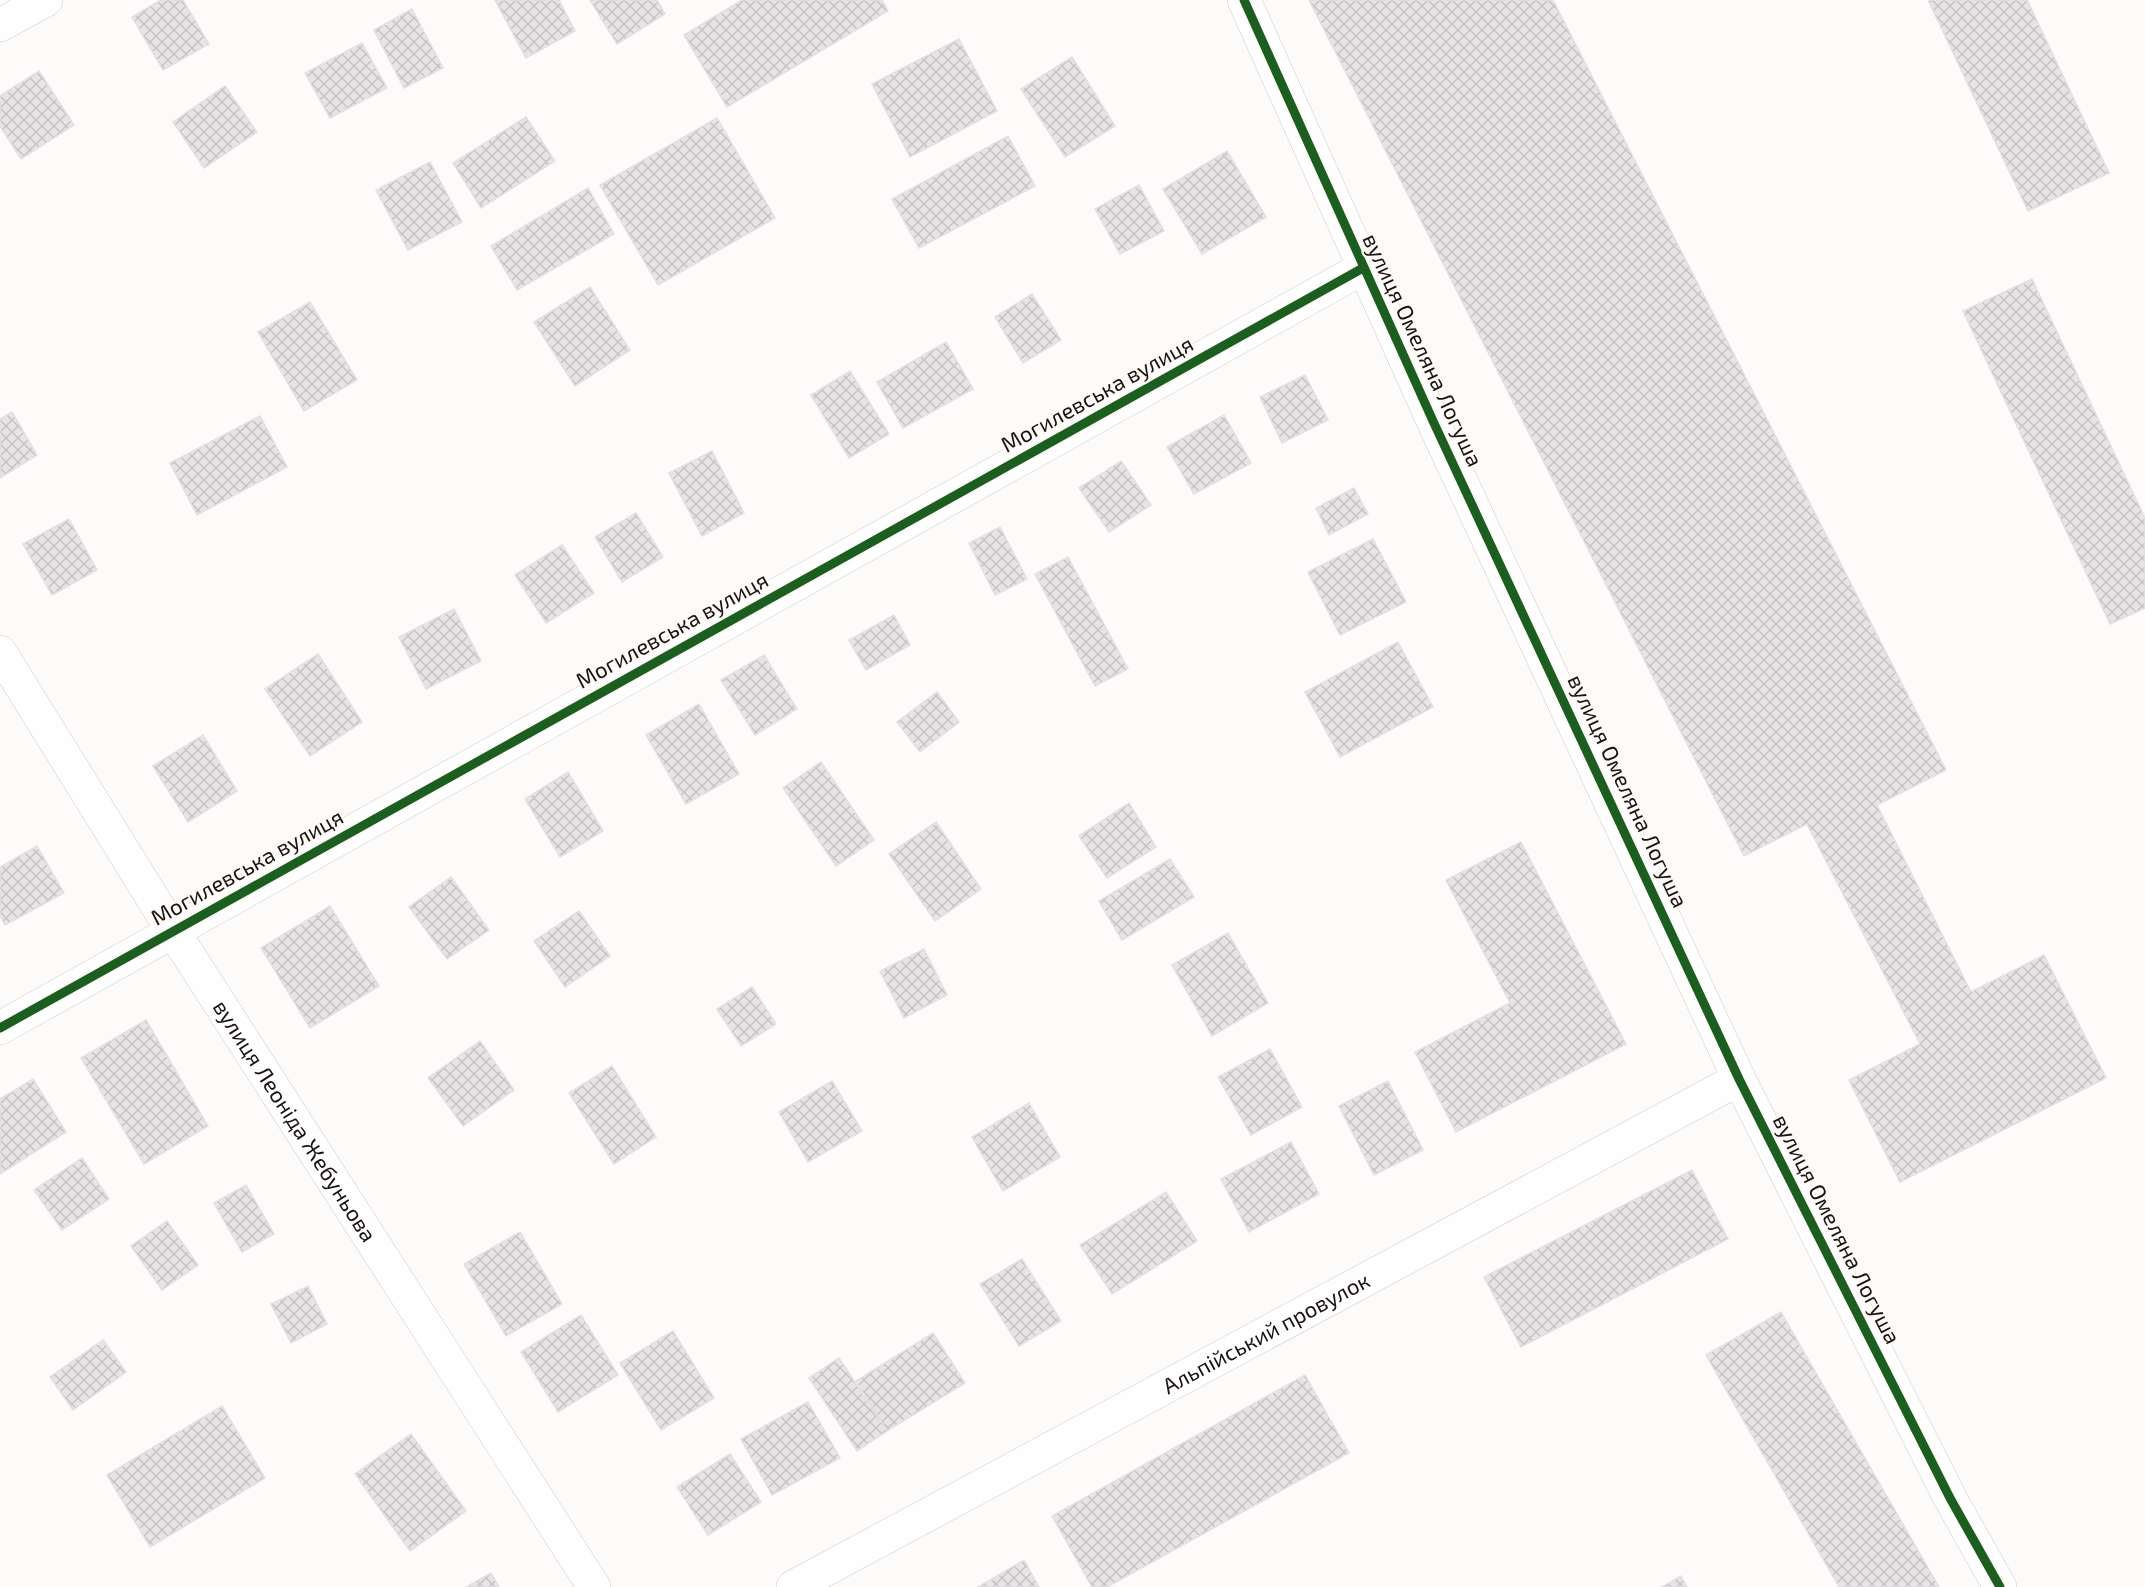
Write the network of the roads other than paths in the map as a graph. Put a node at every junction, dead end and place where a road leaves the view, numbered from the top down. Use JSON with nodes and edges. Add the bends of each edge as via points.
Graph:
{"nodes":[{"id":1,"x":46,"y":0,"type":"edge"},
{"id":2,"x":1244,"y":0,"type":"edge"},
{"id":3,"x":0,"y":25,"type":"edge"},
{"id":4,"x":1363,"y":268,"type":"junction"},
{"id":5,"x":0,"y":651,"type":"edge"},
{"id":6,"x":173,"y":931,"type":"junction"},
{"id":7,"x":0,"y":1028,"type":"edge"},
{"id":8,"x":1739,"y":1079,"type":"junction"},
{"id":9,"x":594,"y":1587,"type":"edge"},
{"id":10,"x":793,"y":1587,"type":"edge"},
{"id":11,"x":2000,"y":1587,"type":"edge"}],
"edges":[{"from":1,"to":3,"type":"street"},
{"from":2,"to":4,"type":"street","name":"вулиця Омеляна Логуша"},
{"from":4,"to":6,"type":"street","name":"Могилевська вулиця"},
{"from":4,"to":8,"type":"street","name":"вулиця Омеляна Логуша"},
{"from":5,"to":6,"type":"street","name":"вулиця Леоніда Жебуньова"},
{"from":6,"to":7,"type":"street","name":"Могилевська вулиця"},
{"from":6,"to":9,"type":"street","name":"вулиця Леоніда Жебуньова"},
{"from":8,"to":10,"type":"street","name":"Альпійський провулок"},
{"from":8,"to":11,"type":"street","name":"вулиця Омеляна Логуша","via":[[1950,1498]]}]}
